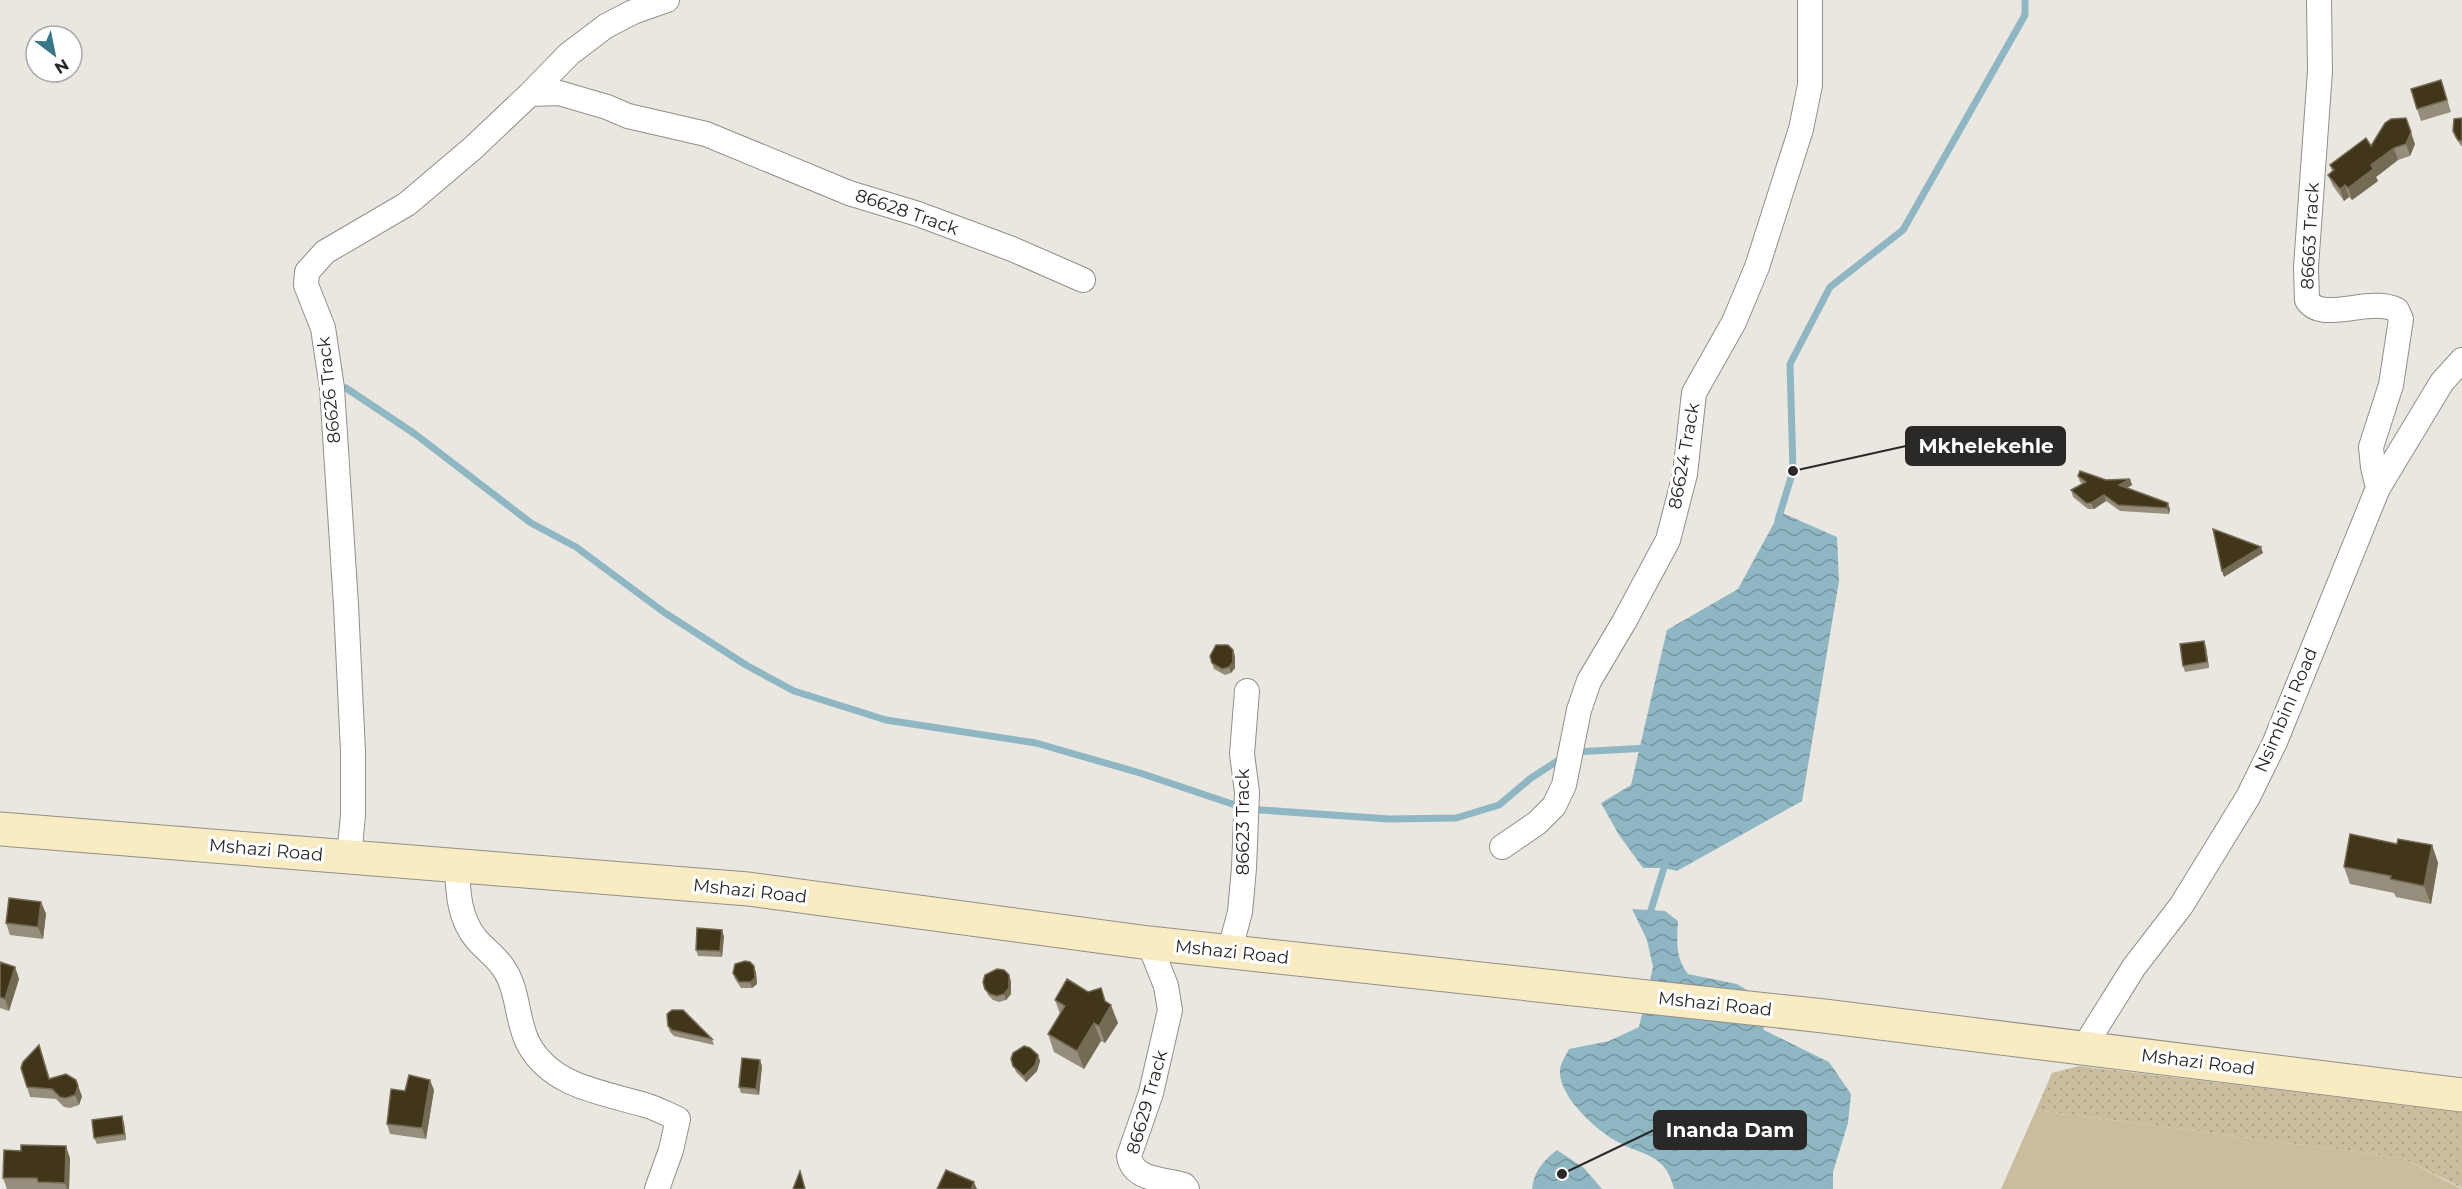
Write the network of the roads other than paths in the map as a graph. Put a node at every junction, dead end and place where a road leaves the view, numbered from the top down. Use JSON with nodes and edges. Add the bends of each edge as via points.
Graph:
{"nodes":[{"id":1,"x":666,"y":0,"type":"edge"},
{"id":2,"x":1810,"y":0,"type":"edge"},
{"id":3,"x":2319,"y":0,"type":"edge"},
{"id":4,"x":530,"y":94,"type":"junction"},
{"id":5,"x":1083,"y":280,"type":"dead end"},
{"id":6,"x":2462,"y":360,"type":"edge"},
{"id":7,"x":2378,"y":488,"type":"junction"},
{"id":8,"x":1247,"y":691,"type":"dead end"},
{"id":9,"x":0,"y":830,"type":"edge"},
{"id":10,"x":1502,"y":847,"type":"dead end"},
{"id":11,"x":349,"y":857,"type":"junction"},
{"id":12,"x":457,"y":867,"type":"junction"},
{"id":13,"x":1149,"y":943,"type":"junction"},
{"id":14,"x":1229,"y":952,"type":"junction"},
{"id":15,"x":2084,"y":1047,"type":"junction"},
{"id":16,"x":2462,"y":1095,"type":"edge"},
{"id":17,"x":657,"y":1189,"type":"edge"},
{"id":18,"x":1187,"y":1189,"type":"edge"}],
"edges":[{"from":1,"to":4,"type":"street","name":"86626 Track","via":[[606,26],[569,54]]},
{"from":2,"to":10,"type":"street","name":"86624 Track","via":[[1810,85],[1801,129],[1757,267],[1734,322],[1694,393],[1685,474],[1668,540],[1589,681],[1564,785],[1554,806]]},
{"from":3,"to":7,"type":"street","name":"86663 Track","via":[[2320,71],[2307,300],[2315,309],[2325,310],[2374,304],[2391,307],[2401,319],[2391,385],[2371,447]]},
{"from":4,"to":5,"type":"street","name":"86628 Track","via":[[560,93],[628,116],[688,129],[849,193],[1012,249]]},
{"from":4,"to":11,"type":"street","name":"86626 Track","via":[[407,204],[325,252],[307,273],[306,285],[322,328],[332,388],[353,752]]},
{"from":6,"to":7,"type":"street","name":"Nsimbini Road","via":[[2442,382]]},
{"from":7,"to":15,"type":"street","name":"Nsimbini Road","via":[[2275,742],[2248,797],[2181,906],[2134,967]]},
{"from":8,"to":14,"type":"street","name":"86623 Track","via":[[1242,754],[1247,792],[1244,868],[1240,912]]},
{"from":9,"to":11,"type":"street","name":"Mshazi Road"},
{"from":11,"to":12,"type":"street","name":"Mshazi Road"},
{"from":12,"to":13,"type":"street","name":"Mshazi Road","via":[[748,889]]},
{"from":12,"to":17,"type":"street","via":[[458,903],[465,920],[475,938],[503,967],[527,1041],[538,1060],[554,1074],[579,1086],[678,1119]]},
{"from":13,"to":14,"type":"street","name":"Mshazi Road"},
{"from":13,"to":18,"type":"street","name":"86629 Track","via":[[1166,986],[1170,1010],[1151,1093],[1129,1156],[1136,1172]]},
{"from":14,"to":15,"type":"street","name":"Mshazi Road"},
{"from":15,"to":16,"type":"street","name":"Mshazi Road"}]}
